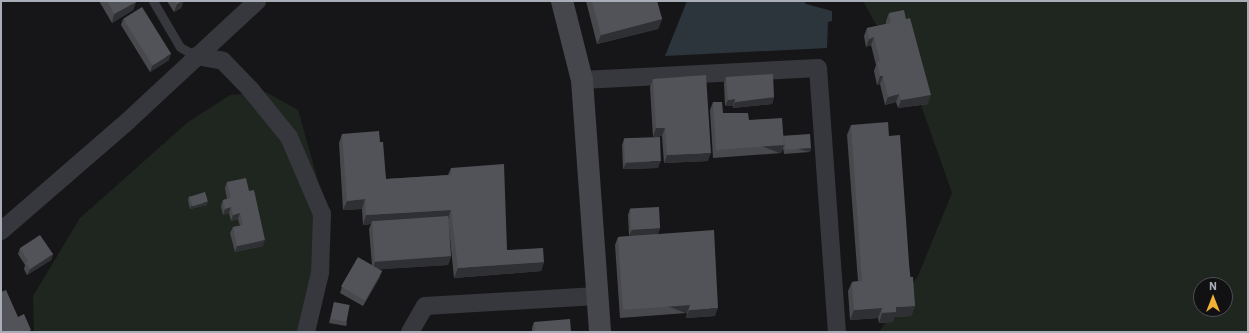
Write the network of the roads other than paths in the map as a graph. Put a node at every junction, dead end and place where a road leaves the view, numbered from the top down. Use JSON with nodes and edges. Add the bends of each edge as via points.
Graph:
{"nodes":[{"id":1,"x":154,"y":1,"type":"edge"},
{"id":2,"x":257,"y":1,"type":"edge"},
{"id":3,"x":562,"y":1,"type":"edge"},
{"id":4,"x":196,"y":56,"type":"junction"},
{"id":5,"x":582,"y":80,"type":"junction"},
{"id":6,"x":1,"y":232,"type":"edge"},
{"id":7,"x":597,"y":296,"type":"junction"},
{"id":8,"x":306,"y":332,"type":"edge"},
{"id":9,"x":410,"y":332,"type":"edge"},
{"id":10,"x":600,"y":332,"type":"edge"},
{"id":11,"x":837,"y":332,"type":"edge"}],
"edges":[{"from":1,"to":4,"type":"lane","via":[[180,47]]},
{"from":2,"to":4,"type":"street"},
{"from":3,"to":5,"type":"street"},
{"from":4,"to":6,"type":"street","via":[[129,120]]},
{"from":4,"to":8,"type":"street","via":[[223,61],[250,89],[289,137],[322,214],[320,273]]},
{"from":5,"to":7,"type":"street"},
{"from":5,"to":11,"type":"street","via":[[818,68]]},
{"from":7,"to":9,"type":"street","via":[[425,306]]},
{"from":7,"to":10,"type":"street"}]}
